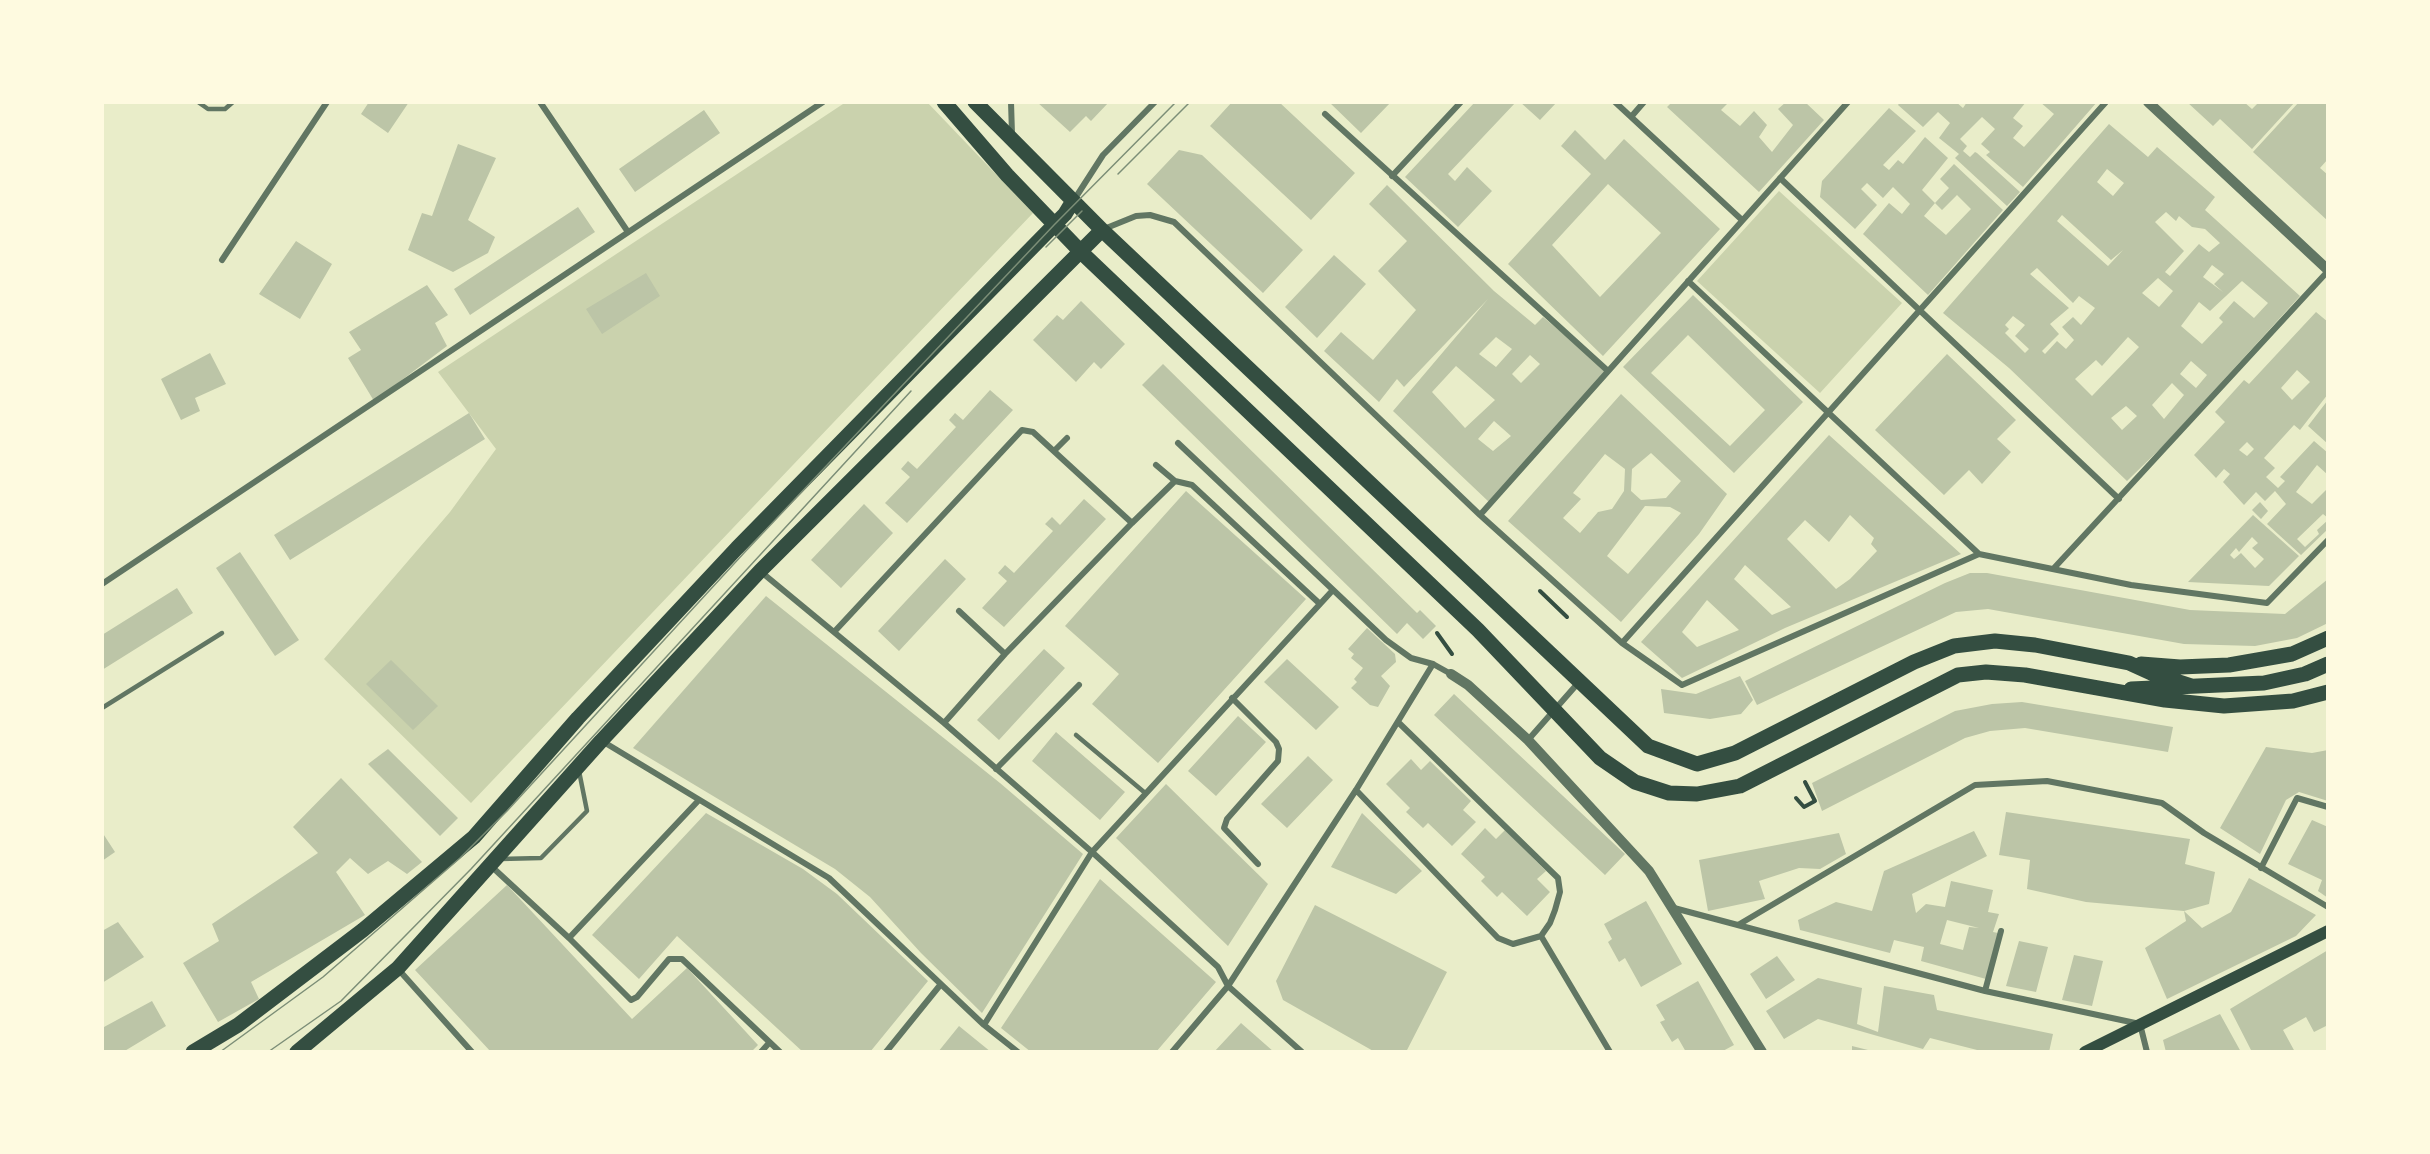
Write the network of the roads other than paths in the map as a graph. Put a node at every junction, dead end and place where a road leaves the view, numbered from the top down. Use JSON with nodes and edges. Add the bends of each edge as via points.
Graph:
{"nodes":[{"id":1,"x":198,"y":102,"type":"edge"},
{"id":2,"x":233,"y":102,"type":"edge"},
{"id":3,"x":327,"y":102,"type":"edge"},
{"id":4,"x":540,"y":102,"type":"edge"},
{"id":5,"x":823,"y":102,"type":"edge"},
{"id":6,"x":944,"y":102,"type":"edge"},
{"id":7,"x":975,"y":102,"type":"edge"},
{"id":8,"x":1011,"y":102,"type":"edge"},
{"id":9,"x":1155,"y":102,"type":"edge"},
{"id":10,"x":1461,"y":102,"type":"edge"},
{"id":11,"x":1615,"y":102,"type":"edge"},
{"id":12,"x":1644,"y":102,"type":"edge"},
{"id":13,"x":1848,"y":102,"type":"edge"},
{"id":14,"x":2106,"y":102,"type":"edge"},
{"id":15,"x":2148,"y":102,"type":"edge"},
{"id":16,"x":1325,"y":114,"type":"dead end"},
{"id":17,"x":1630,"y":117,"type":"junction"},
{"id":18,"x":1012,"y":142,"type":"junction"},
{"id":19,"x":1392,"y":176,"type":"junction"},
{"id":20,"x":1780,"y":178,"type":"junction"},
{"id":21,"x":1073,"y":201,"type":"junction"},
{"id":22,"x":1742,"y":220,"type":"junction"},
{"id":23,"x":1054,"y":225,"type":"junction"},
{"id":24,"x":1102,"y":230,"type":"junction"},
{"id":25,"x":628,"y":232,"type":"junction"},
{"id":26,"x":1081,"y":252,"type":"junction"},
{"id":27,"x":222,"y":260,"type":"dead end"},
{"id":28,"x":2328,"y":271,"type":"edge"},
{"id":29,"x":1688,"y":281,"type":"junction"},
{"id":30,"x":1920,"y":310,"type":"junction"},
{"id":31,"x":1608,"y":371,"type":"junction"},
{"id":32,"x":1829,"y":412,"type":"junction"},
{"id":33,"x":1066,"y":438,"type":"dead end"},
{"id":34,"x":1178,"y":443,"type":"dead end"},
{"id":35,"x":1054,"y":452,"type":"junction"},
{"id":36,"x":1156,"y":465,"type":"dead end"},
{"id":37,"x":1175,"y":481,"type":"junction"},
{"id":38,"x":2119,"y":500,"type":"junction"},
{"id":39,"x":1480,"y":515,"type":"junction"},
{"id":40,"x":1132,"y":523,"type":"junction"},
{"id":41,"x":2328,"y":540,"type":"edge"},
{"id":42,"x":1979,"y":554,"type":"junction"},
{"id":43,"x":2055,"y":567,"type":"junction"},
{"id":44,"x":760,"y":571,"type":"junction"},
{"id":45,"x":102,"y":584,"type":"edge"},
{"id":46,"x":1332,"y":591,"type":"junction"},
{"id":47,"x":1320,"y":604,"type":"junction"},
{"id":48,"x":959,"y":611,"type":"dead end"},
{"id":49,"x":835,"y":631,"type":"junction"},
{"id":50,"x":222,"y":633,"type":"dead end"},
{"id":51,"x":2328,"y":638,"type":"edge"},
{"id":52,"x":1622,"y":643,"type":"junction"},
{"id":53,"x":1005,"y":654,"type":"junction"},
{"id":54,"x":2129,"y":663,"type":"junction"},
{"id":55,"x":1433,"y":664,"type":"junction"},
{"id":56,"x":2328,"y":664,"type":"edge"},
{"id":57,"x":1451,"y":674,"type":"joint"},
{"id":58,"x":1581,"y":680,"type":"junction"},
{"id":59,"x":1079,"y":685,"type":"dead end"},
{"id":60,"x":2192,"y":686,"type":"junction"},
{"id":61,"x":2114,"y":692,"type":"junction"},
{"id":62,"x":2328,"y":692,"type":"edge"},
{"id":63,"x":1232,"y":698,"type":"junction"},
{"id":64,"x":102,"y":708,"type":"edge"},
{"id":65,"x":1554,"y":709,"type":"junction"},
{"id":66,"x":1398,"y":722,"type":"junction"},
{"id":67,"x":944,"y":723,"type":"junction"},
{"id":68,"x":1076,"y":735,"type":"dead end"},
{"id":69,"x":1528,"y":740,"type":"junction"},
{"id":70,"x":601,"y":741,"type":"junction"},
{"id":71,"x":578,"y":768,"type":"junction"},
{"id":72,"x":996,"y":769,"type":"junction"},
{"id":73,"x":1356,"y":790,"type":"junction"},
{"id":74,"x":1144,"y":792,"type":"junction"},
{"id":75,"x":698,"y":801,"type":"junction"},
{"id":76,"x":2328,"y":807,"type":"edge"},
{"id":77,"x":1092,"y":852,"type":"junction"},
{"id":78,"x":494,"y":863,"type":"junction"},
{"id":79,"x":1258,"y":864,"type":"dead end"},
{"id":80,"x":2261,"y":868,"type":"junction"},
{"id":81,"x":2328,"y":907,"type":"edge"},
{"id":82,"x":1672,"y":908,"type":"junction"},
{"id":83,"x":1738,"y":925,"type":"junction"},
{"id":84,"x":2001,"y":931,"type":"dead end"},
{"id":85,"x":2328,"y":931,"type":"edge"},
{"id":86,"x":1541,"y":936,"type":"junction"},
{"id":87,"x":569,"y":938,"type":"junction"},
{"id":88,"x":398,"y":968,"type":"junction"},
{"id":89,"x":941,"y":984,"type":"junction"},
{"id":90,"x":1228,"y":986,"type":"junction"},
{"id":91,"x":1985,"y":991,"type":"junction"},
{"id":92,"x":2140,"y":1024,"type":"junction"},
{"id":93,"x":984,"y":1025,"type":"junction"},
{"id":94,"x":770,"y":1043,"type":"junction"},
{"id":95,"x":193,"y":1052,"type":"edge"},
{"id":96,"x":297,"y":1052,"type":"edge"},
{"id":97,"x":472,"y":1052,"type":"edge"},
{"id":98,"x":761,"y":1052,"type":"edge"},
{"id":99,"x":780,"y":1052,"type":"edge"},
{"id":100,"x":886,"y":1052,"type":"edge"},
{"id":101,"x":1018,"y":1052,"type":"edge"},
{"id":102,"x":1172,"y":1052,"type":"edge"},
{"id":103,"x":1302,"y":1052,"type":"edge"},
{"id":104,"x":1610,"y":1052,"type":"edge"},
{"id":105,"x":1762,"y":1052,"type":"edge"},
{"id":106,"x":2085,"y":1052,"type":"edge"},
{"id":107,"x":2147,"y":1052,"type":"edge"}],
"edges":[{"from":1,"to":2,"type":"lane","via":[[208,109],[225,109]]},
{"from":3,"to":27,"type":"street"},
{"from":4,"to":25,"type":"street"},
{"from":5,"to":25,"type":"street"},
{"from":6,"to":23,"type":"main road"},
{"from":7,"to":18,"type":"main road"},
{"from":8,"to":18,"type":"street"},
{"from":9,"to":21,"type":"street","via":[[1104,155]]},
{"from":10,"to":19,"type":"street"},
{"from":11,"to":17,"type":"street"},
{"from":12,"to":17,"type":"street"},
{"from":13,"to":20,"type":"street"},
{"from":14,"to":30,"type":"street"},
{"from":15,"to":28,"type":"street"},
{"from":16,"to":19,"type":"street"},
{"from":17,"to":22,"type":"street"},
{"from":18,"to":21,"type":"main road"},
{"from":19,"to":31,"type":"street"},
{"from":20,"to":22,"type":"street"},
{"from":20,"to":30,"type":"street"},
{"from":21,"to":23,"type":"main road"},
{"from":21,"to":24,"type":"main road"},
{"from":22,"to":29,"type":"street"},
{"from":23,"to":26,"type":"main road"},
{"from":23,"to":95,"type":"main road","via":[[737,548],[578,718],[474,837],[363,930],[238,1025]]},
{"from":24,"to":26,"type":"main road"},
{"from":24,"to":39,"type":"street","via":[[1136,216],[1150,215],[1174,222]]},
{"from":24,"to":58,"type":"main road"},
{"from":25,"to":45,"type":"street"},
{"from":26,"to":44,"type":"main road"},
{"from":26,"to":65,"type":"main road","via":[[1478,630]]},
{"from":28,"to":38,"type":"street"},
{"from":29,"to":31,"type":"street"},
{"from":29,"to":32,"type":"street"},
{"from":30,"to":32,"type":"street"},
{"from":30,"to":38,"type":"street"},
{"from":31,"to":39,"type":"street"},
{"from":32,"to":42,"type":"street"},
{"from":32,"to":52,"type":"street"},
{"from":33,"to":35,"type":"street"},
{"from":34,"to":46,"type":"street"},
{"from":35,"to":40,"type":"street"},
{"from":35,"to":49,"type":"street","via":[[1033,432],[1022,430]]},
{"from":36,"to":37,"type":"street"},
{"from":37,"to":40,"type":"street"},
{"from":37,"to":47,"type":"street","via":[[1192,485]]},
{"from":38,"to":43,"type":"street"},
{"from":39,"to":52,"type":"street"},
{"from":40,"to":53,"type":"street"},
{"from":41,"to":43,"type":"street","via":[[2267,603],[2131,585]]},
{"from":42,"to":43,"type":"street"},
{"from":42,"to":52,"type":"street","via":[[1682,685]]},
{"from":44,"to":49,"type":"street"},
{"from":44,"to":70,"type":"main road"},
{"from":46,"to":47,"type":"street"},
{"from":46,"to":55,"type":"street","via":[[1386,640],[1412,658]]},
{"from":47,"to":63,"type":"street"},
{"from":48,"to":53,"type":"street"},
{"from":49,"to":67,"type":"street"},
{"from":50,"to":64,"type":"lane"},
{"from":51,"to":54,"type":"main road","via":[[2292,654],[2229,666]]},
{"from":53,"to":67,"type":"street"},
{"from":54,"to":58,"type":"main road","via":[[1995,641],[1954,646],[1914,662],[1735,753],[1697,764],[1648,746]]},
{"from":54,"to":60,"type":"main road"},
{"from":55,"to":57,"type":"street"},
{"from":55,"to":66,"type":"street"},
{"from":56,"to":60,"type":"main road","via":[[2305,674],[2264,683]]},
{"from":57,"to":69,"type":"street"},
{"from":58,"to":65,"type":"street"},
{"from":59,"to":72,"type":"street"},
{"from":60,"to":61,"type":"main road"},
{"from":61,"to":62,"type":"main road","via":[[2224,706],[2293,701]]},
{"from":61,"to":65,"type":"main road","via":[[2025,675],[1958,675],[1740,786],[1697,794],[1669,793],[1635,782],[1600,758]]},
{"from":63,"to":74,"type":"street"},
{"from":63,"to":79,"type":"street","via":[[1279,749],[1278,761],[1227,819],[1224,828]]},
{"from":65,"to":69,"type":"street"},
{"from":66,"to":73,"type":"street"},
{"from":66,"to":86,"type":"street","via":[[1558,878],[1560,892],[1555,910]]},
{"from":67,"to":72,"type":"street"},
{"from":68,"to":74,"type":"lane"},
{"from":69,"to":82,"type":"street","via":[[1648,871]]},
{"from":70,"to":71,"type":"main road"},
{"from":70,"to":75,"type":"street"},
{"from":71,"to":78,"type":"main road"},
{"from":71,"to":78,"type":"lane","via":[[586,811],[541,858]]},
{"from":72,"to":77,"type":"street"},
{"from":73,"to":86,"type":"street","via":[[1498,938],[1513,944]]},
{"from":73,"to":90,"type":"street"},
{"from":74,"to":77,"type":"street"},
{"from":75,"to":87,"type":"street"},
{"from":75,"to":89,"type":"street","via":[[809,863]]},
{"from":76,"to":80,"type":"street","via":[[2297,798]]},
{"from":77,"to":90,"type":"street","via":[[1218,967]]},
{"from":77,"to":93,"type":"street"},
{"from":78,"to":87,"type":"street"},
{"from":78,"to":88,"type":"main road"},
{"from":80,"to":81,"type":"street"},
{"from":80,"to":83,"type":"street","via":[[2162,803],[2047,781],[1975,785]]},
{"from":82,"to":83,"type":"street"},
{"from":82,"to":105,"type":"street"},
{"from":83,"to":91,"type":"street"},
{"from":84,"to":91,"type":"street"},
{"from":85,"to":92,"type":"main road"},
{"from":86,"to":104,"type":"street"},
{"from":87,"to":94,"type":"street","via":[[631,999],[637,998],[669,959],[682,959]]},
{"from":88,"to":96,"type":"main road"},
{"from":88,"to":97,"type":"street"},
{"from":89,"to":93,"type":"street"},
{"from":89,"to":100,"type":"street"},
{"from":90,"to":102,"type":"street"},
{"from":90,"to":103,"type":"street"},
{"from":91,"to":92,"type":"street"},
{"from":92,"to":106,"type":"main road"},
{"from":92,"to":107,"type":"street"},
{"from":93,"to":101,"type":"street"},
{"from":94,"to":98,"type":"street"},
{"from":94,"to":99,"type":"street"}]}
